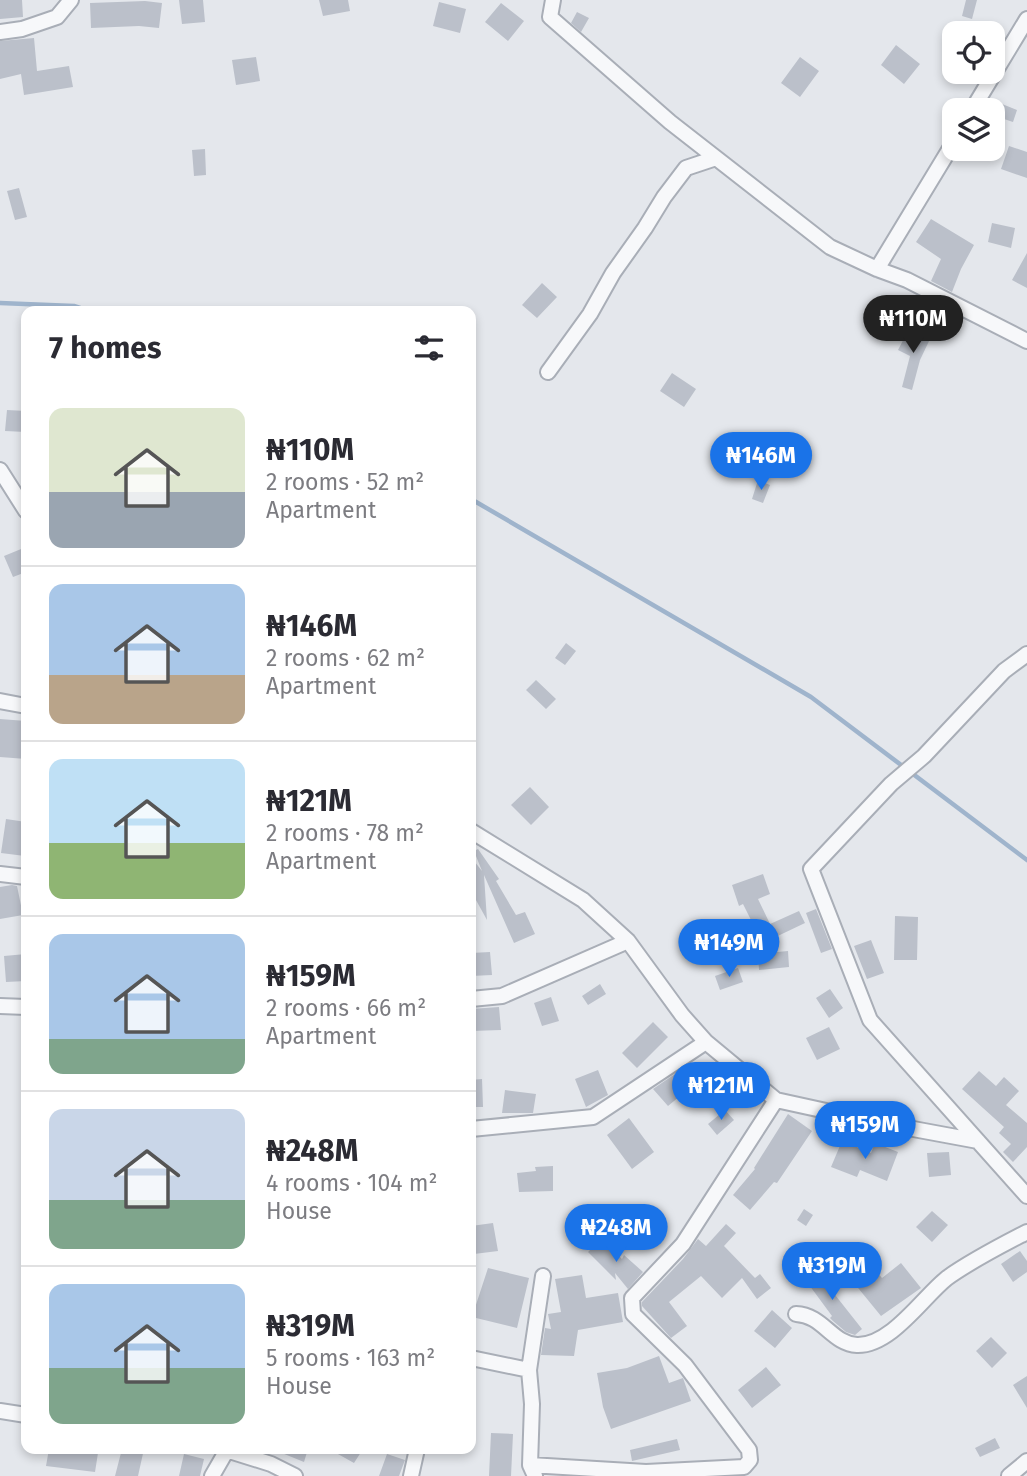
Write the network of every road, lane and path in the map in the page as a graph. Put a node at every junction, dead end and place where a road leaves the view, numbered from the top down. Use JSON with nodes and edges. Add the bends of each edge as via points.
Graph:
{"nodes":[{"id":1,"x":71,"y":0,"type":"edge"},
{"id":2,"x":554,"y":0,"type":"edge"},
{"id":3,"x":1027,"y":19,"type":"edge"},
{"id":4,"x":0,"y":32,"type":"edge"},
{"id":5,"x":979,"y":98,"type":"edge"},
{"id":6,"x":716,"y":158,"type":"junction"},
{"id":7,"x":942,"y":161,"type":"edge"},
{"id":8,"x":877,"y":269,"type":"junction"},
{"id":9,"x":1027,"y":341,"type":"edge"},
{"id":10,"x":548,"y":372,"type":"dead end"},
{"id":11,"x":0,"y":470,"type":"edge"},
{"id":12,"x":21,"y":503,"type":"edge"},
{"id":13,"x":1027,"y":654,"type":"edge"},
{"id":14,"x":0,"y":701,"type":"edge"},
{"id":15,"x":21,"y":705,"type":"edge"},
{"id":16,"x":476,"y":834,"type":"edge"},
{"id":17,"x":0,"y":874,"type":"edge"},
{"id":18,"x":21,"y":876,"type":"edge"},
{"id":19,"x":628,"y":941,"type":"junction"},
{"id":20,"x":476,"y":999,"type":"edge"},
{"id":21,"x":0,"y":1006,"type":"edge"},
{"id":22,"x":21,"y":1007,"type":"edge"},
{"id":23,"x":706,"y":1042,"type":"junction"},
{"id":24,"x":776,"y":1100,"type":"junction"},
{"id":25,"x":476,"y":1129,"type":"edge"},
{"id":26,"x":978,"y":1141,"type":"junction"},
{"id":27,"x":1027,"y":1196,"type":"edge"},
{"id":28,"x":1027,"y":1232,"type":"edge"},
{"id":29,"x":543,"y":1276,"type":"dead end"},
{"id":30,"x":796,"y":1314,"type":"dead end"},
{"id":31,"x":476,"y":1358,"type":"edge"},
{"id":32,"x":529,"y":1370,"type":"junction"},
{"id":33,"x":0,"y":1411,"type":"edge"},
{"id":34,"x":21,"y":1414,"type":"edge"},
{"id":35,"x":223,"y":1454,"type":"edge"},
{"id":36,"x":240,"y":1454,"type":"edge"},
{"id":37,"x":416,"y":1454,"type":"edge"},
{"id":38,"x":1027,"y":1461,"type":"edge"},
{"id":39,"x":532,"y":1470,"type":"edge"},
{"id":40,"x":212,"y":1476,"type":"edge"},
{"id":41,"x":295,"y":1476,"type":"edge"},
{"id":42,"x":411,"y":1476,"type":"edge"},
{"id":43,"x":1009,"y":1476,"type":"edge"}],
"edges":[{"from":1,"to":4,"type":"street","via":[[57,17]]},
{"from":2,"to":6,"type":"street","via":[[550,17]]},
{"from":3,"to":5,"type":"street"},
{"from":6,"to":8,"type":"street","via":[[830,247]]},
{"from":6,"to":10,"type":"street","via":[[686,168]]},
{"from":7,"to":8,"type":"street"},
{"from":8,"to":9,"type":"street"},
{"from":11,"to":12,"type":"street"},
{"from":13,"to":26,"type":"street","via":[[1004,671],[811,869],[870,1020]]},
{"from":14,"to":15,"type":"street"},
{"from":16,"to":19,"type":"street","via":[[583,900]]},
{"from":17,"to":18,"type":"street"},
{"from":19,"to":20,"type":"street","via":[[502,996]]},
{"from":19,"to":23,"type":"street"},
{"from":21,"to":22,"type":"street"},
{"from":23,"to":24,"type":"street"},
{"from":23,"to":25,"type":"street","via":[[593,1117]]},
{"from":24,"to":26,"type":"street"},
{"from":24,"to":39,"type":"street","via":[[683,1244],[632,1298],[633,1314],[685,1366],[749,1450],[750,1460],[744,1467],[646,1472]]},
{"from":26,"to":27,"type":"street"},
{"from":28,"to":30,"type":"street","via":[[946,1279],[898,1326],[875,1341],[857,1345],[837,1338],[808,1314]]},
{"from":29,"to":32,"type":"street"},
{"from":31,"to":32,"type":"street"},
{"from":32,"to":39,"type":"street"},
{"from":33,"to":34,"type":"street"},
{"from":35,"to":40,"type":"street"},
{"from":36,"to":41,"type":"street"},
{"from":37,"to":42,"type":"street"},
{"from":38,"to":43,"type":"street"}]}
